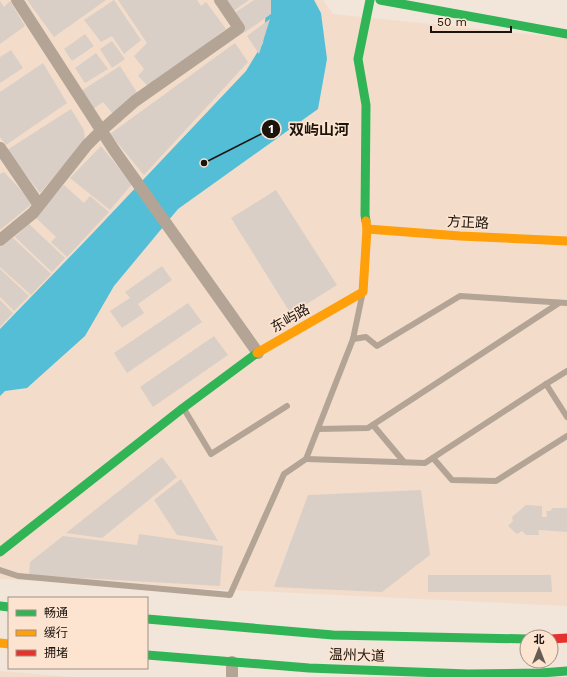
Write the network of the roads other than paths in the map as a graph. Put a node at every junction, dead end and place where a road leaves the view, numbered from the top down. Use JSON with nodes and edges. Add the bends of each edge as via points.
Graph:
{"nodes":[{"id":1,"x":17,"y":0,"type":"edge"},
{"id":2,"x":220,"y":0,"type":"edge"},
{"id":3,"x":370,"y":0,"type":"edge"},
{"id":4,"x":380,"y":0,"type":"edge"},
{"id":5,"x":567,"y":34,"type":"edge"},
{"id":6,"x":102,"y":130,"type":"junction"},
{"id":7,"x":0,"y":148,"type":"edge"},
{"id":8,"x":39,"y":205,"type":"junction"},
{"id":9,"x":367,"y":229,"type":"junction"},
{"id":10,"x":0,"y":240,"type":"edge"},
{"id":11,"x":567,"y":241,"type":"edge"},
{"id":12,"x":363,"y":292,"type":"junction"},
{"id":13,"x":559,"y":303,"type":"junction"},
{"id":14,"x":567,"y":303,"type":"edge"},
{"id":15,"x":353,"y":339,"type":"junction"},
{"id":16,"x":258,"y":353,"type":"junction"},
{"id":17,"x":567,"y":371,"type":"edge"},
{"id":18,"x":546,"y":384,"type":"junction"},
{"id":19,"x":287,"y":406,"type":"dead end"},
{"id":20,"x":183,"y":408,"type":"junction"},
{"id":21,"x":567,"y":417,"type":"edge"},
{"id":22,"x":373,"y":425,"type":"junction"},
{"id":23,"x":318,"y":429,"type":"junction"},
{"id":24,"x":567,"y":436,"type":"edge"},
{"id":25,"x":433,"y":458,"type":"junction"},
{"id":26,"x":306,"y":459,"type":"junction"},
{"id":27,"x":404,"y":462,"type":"junction"},
{"id":28,"x":0,"y":552,"type":"edge"},
{"id":29,"x":0,"y":570,"type":"edge"},
{"id":30,"x":148,"y":619,"type":"edge"},
{"id":31,"x":519,"y":639,"type":"edge"},
{"id":32,"x":148,"y":655,"type":"edge"},
{"id":33,"x":232,"y":662,"type":"junction"},
{"id":34,"x":567,"y":671,"type":"edge"},
{"id":35,"x":232,"y":677,"type":"edge"}],
"edges":[{"from":1,"to":6,"type":"street"},
{"from":2,"to":6,"type":"street","via":[[239,28],[135,101]]},
{"from":3,"to":9,"type":"street","via":[[358,59],[366,105]]},
{"from":4,"to":5,"type":"street"},
{"from":6,"to":8,"type":"street"},
{"from":6,"to":16,"type":"street"},
{"from":7,"to":8,"type":"street"},
{"from":8,"to":10,"type":"street"},
{"from":9,"to":11,"type":"street","name":"方正路"},
{"from":9,"to":12,"type":"street"},
{"from":12,"to":15,"type":"lane"},
{"from":12,"to":16,"type":"street","name":"东屿路"},
{"from":13,"to":14,"type":"lane"},
{"from":13,"to":15,"type":"lane","via":[[460,296],[377,346],[366,337]]},
{"from":13,"to":22,"type":"lane"},
{"from":15,"to":23,"type":"lane"},
{"from":16,"to":20,"type":"street","name":"东屿路"},
{"from":17,"to":18,"type":"lane"},
{"from":18,"to":21,"type":"lane"},
{"from":18,"to":25,"type":"lane"},
{"from":19,"to":20,"type":"lane","via":[[211,454]]},
{"from":20,"to":28,"type":"street","name":"东屿路"},
{"from":22,"to":23,"type":"lane","via":[[368,428]]},
{"from":22,"to":27,"type":"lane"},
{"from":23,"to":26,"type":"lane"},
{"from":24,"to":25,"type":"lane","via":[[496,481],[452,480]]},
{"from":25,"to":27,"type":"lane","via":[[425,463]]},
{"from":26,"to":27,"type":"lane"},
{"from":26,"to":29,"type":"lane","via":[[284,474],[230,596],[18,576]]},
{"from":30,"to":31,"type":"street","name":"温州大道","via":[[333,635]]},
{"from":32,"to":33,"type":"street","name":"温州大道"},
{"from":33,"to":34,"type":"street","name":"温州大道","via":[[309,668],[468,674]]},
{"from":33,"to":35,"type":"street"}]}
